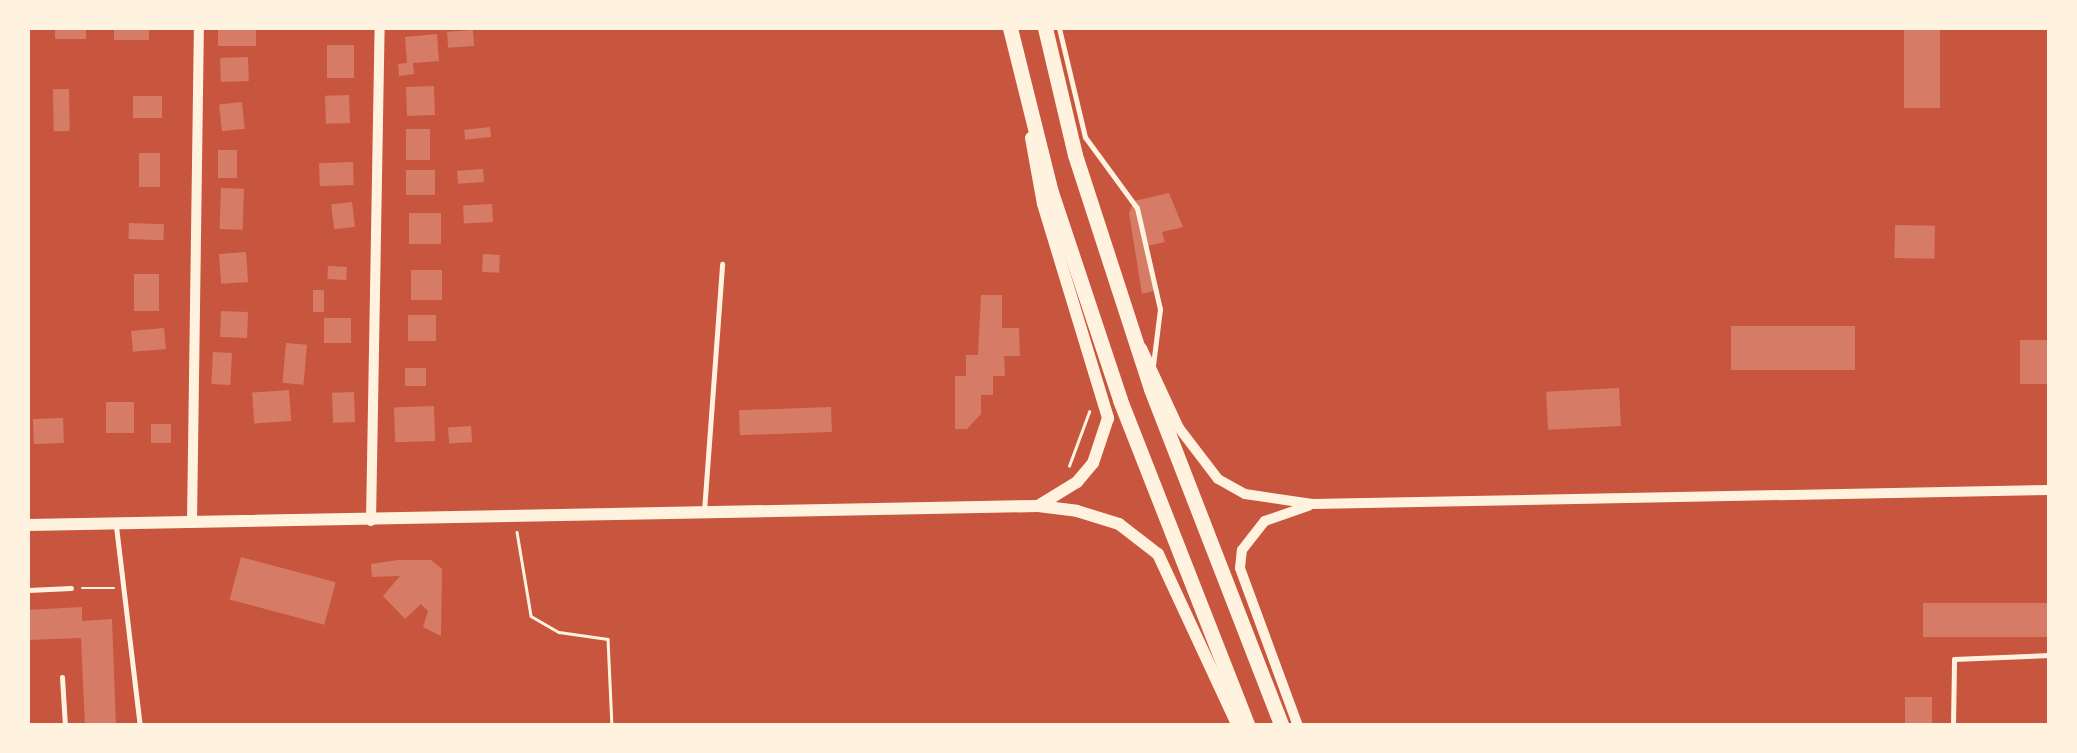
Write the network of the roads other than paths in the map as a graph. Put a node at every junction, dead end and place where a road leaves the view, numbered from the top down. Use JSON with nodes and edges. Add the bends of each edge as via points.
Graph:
{"nodes":[{"id":1,"x":199,"y":28,"type":"edge"},
{"id":2,"x":380,"y":28,"type":"edge"},
{"id":3,"x":1010,"y":28,"type":"edge"},
{"id":4,"x":1046,"y":28,"type":"edge"},
{"id":5,"x":1059,"y":28,"type":"edge"},
{"id":6,"x":1018,"y":67,"type":"junction"},
{"id":7,"x":722,"y":264,"type":"dead end"},
{"id":8,"x":1130,"y":326,"type":"junction"},
{"id":9,"x":1153,"y":366,"type":"junction"},
{"id":10,"x":1168,"y":432,"type":"junction"},
{"id":11,"x":2050,"y":490,"type":"edge"},
{"id":12,"x":1312,"y":504,"type":"junction"},
{"id":13,"x":1038,"y":506,"type":"junction"},
{"id":14,"x":704,"y":514,"type":"junction"},
{"id":15,"x":192,"y":522,"type":"junction"},
{"id":16,"x":372,"y":522,"type":"junction"},
{"id":17,"x":115,"y":523,"type":"junction"},
{"id":18,"x":28,"y":526,"type":"edge"},
{"id":19,"x":71,"y":588,"type":"road end"},
{"id":20,"x":28,"y":590,"type":"edge"},
{"id":21,"x":2050,"y":656,"type":"edge"},
{"id":22,"x":62,"y":677,"type":"dead end"},
{"id":23,"x":65,"y":726,"type":"edge"},
{"id":24,"x":140,"y":726,"type":"edge"},
{"id":25,"x":1238,"y":726,"type":"edge"},
{"id":26,"x":1248,"y":726,"type":"edge"},
{"id":27,"x":1282,"y":726,"type":"edge"},
{"id":28,"x":1298,"y":726,"type":"edge"},
{"id":29,"x":1952,"y":726,"type":"edge"}],
"edges":[{"from":1,"to":15,"type":"street"},
{"from":2,"to":16,"type":"street"},
{"from":3,"to":6,"type":"highway"},
{"from":4,"to":8,"type":"highway","via":[[1075,154]]},
{"from":5,"to":9,"type":"lane","via":[[1086,138],[1137,208],[1151,257],[1160,309]]},
{"from":6,"to":13,"type":"street","via":[[1043,204],[1108,418],[1093,463],[1077,482]]},
{"from":6,"to":26,"type":"highway","via":[[1051,192],[1120,400]]},
{"from":7,"to":14,"type":"lane"},
{"from":8,"to":9,"type":"street"},
{"from":8,"to":10,"type":"highway"},
{"from":9,"to":10,"type":"lane"},
{"from":9,"to":12,"type":"street","via":[[1179,428],[1218,478],[1246,494]]},
{"from":10,"to":27,"type":"highway"},
{"from":11,"to":12,"type":"street"},
{"from":12,"to":28,"type":"street","via":[[1265,521],[1242,550],[1240,568]]},
{"from":13,"to":14,"type":"street"},
{"from":13,"to":25,"type":"street","via":[[1102,517],[1158,554]]},
{"from":14,"to":16,"type":"street"},
{"from":15,"to":16,"type":"street"},
{"from":15,"to":17,"type":"street"},
{"from":17,"to":18,"type":"street"},
{"from":17,"to":24,"type":"lane"},
{"from":19,"to":20,"type":"lane"},
{"from":21,"to":29,"type":"lane","via":[[1954,659]]},
{"from":22,"to":23,"type":"lane"}]}
